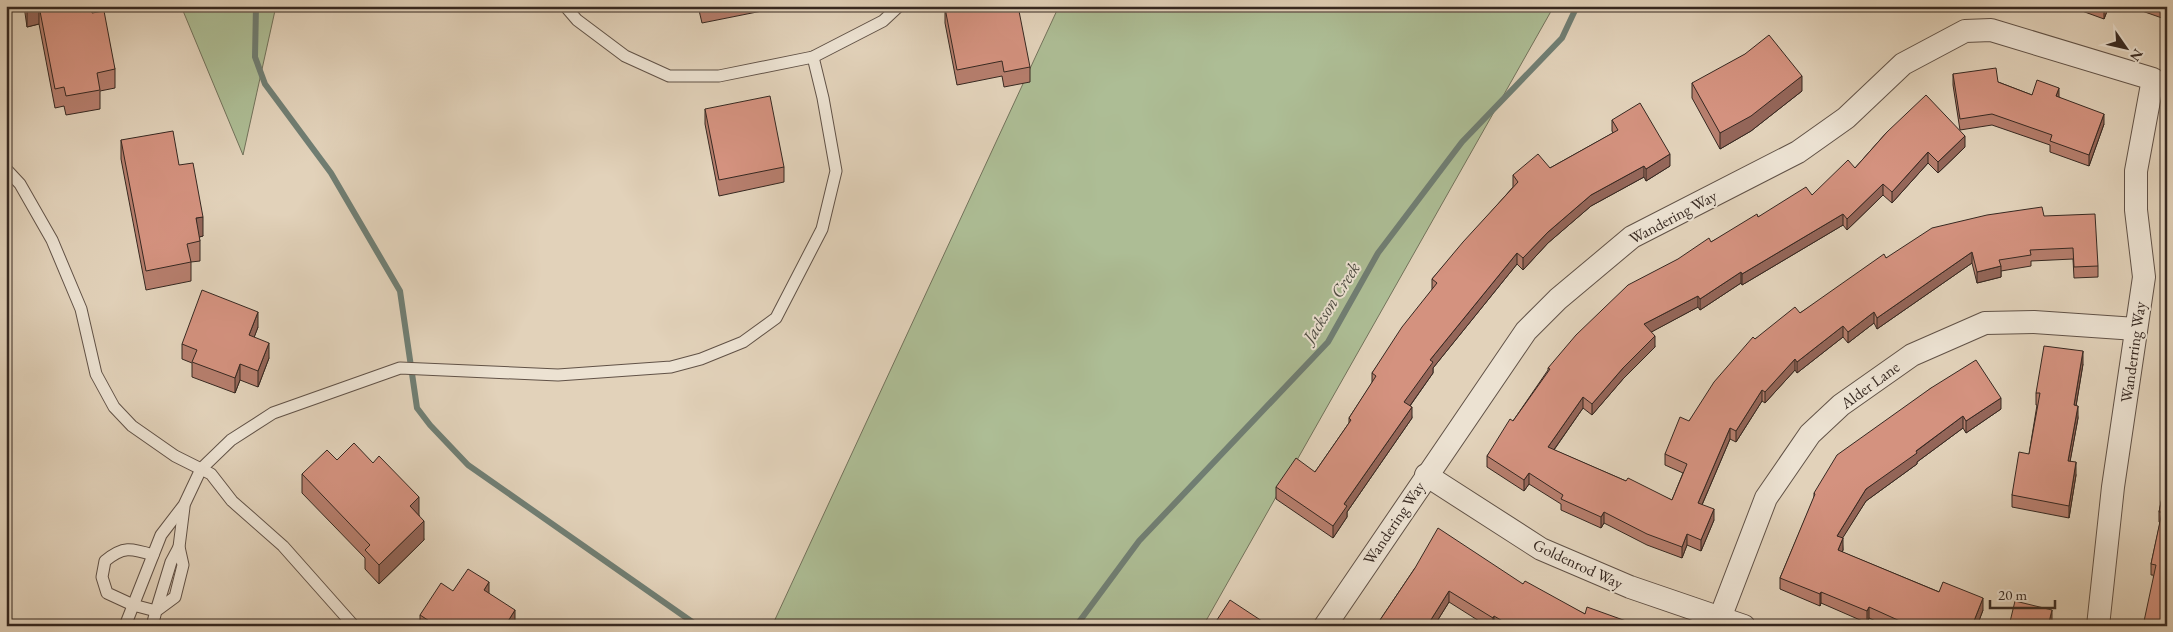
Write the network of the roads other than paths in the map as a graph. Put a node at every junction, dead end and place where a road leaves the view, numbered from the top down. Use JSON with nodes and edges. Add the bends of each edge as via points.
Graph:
{"nodes":[{"id":1,"x":565,"y":6,"type":"edge"},
{"id":2,"x":899,"y":6,"type":"edge"},
{"id":3,"x":813,"y":57,"type":"junction"},
{"id":4,"x":2152,"y":79,"type":"joint"},
{"id":5,"x":6,"y":169,"type":"edge"},
{"id":6,"x":2136,"y":329,"type":"junction"},
{"id":7,"x":201,"y":469,"type":"junction"},
{"id":8,"x":1426,"y":475,"type":"junction"},
{"id":9,"x":184,"y":506,"type":"junction"},
{"id":10,"x":153,"y":555,"type":"junction"},
{"id":11,"x":133,"y":605,"type":"junction"},
{"id":12,"x":156,"y":611,"type":"junction"},
{"id":13,"x":1720,"y":618,"type":"junction"},
{"id":14,"x":126,"y":626,"type":"edge"},
{"id":15,"x":152,"y":626,"type":"edge"},
{"id":16,"x":354,"y":626,"type":"edge"},
{"id":17,"x":1325,"y":626,"type":"edge"},
{"id":18,"x":1744,"y":626,"type":"edge"},
{"id":19,"x":2098,"y":626,"type":"edge"}],
"edges":[{"from":1,"to":3,"type":"lane","via":[[577,20],[625,56],[669,76],[719,76]]},
{"from":2,"to":3,"type":"lane","via":[[883,21]]},
{"from":3,"to":7,"type":"lane","via":[[836,171],[822,229],[776,318],[743,342],[671,367],[558,375],[400,368],[273,413],[231,440]]},
{"from":4,"to":6,"type":"street","name":"Wanderring Way","via":[[2136,171],[2136,210],[2144,277]]},
{"from":4,"to":8,"type":"street","name":"Wandering Way","via":[[1991,30],[1965,31],[1903,64],[1846,118],[1798,152],[1632,236],[1526,330]]},
{"from":5,"to":7,"type":"lane","via":[[20,184],[52,240],[81,310],[96,374],[114,407],[132,426],[175,456]]},
{"from":6,"to":13,"type":"street","name":"Alder Lane","via":[[2034,322],[1984,323],[1912,354],[1841,405],[1810,434],[1766,498]]},
{"from":6,"to":19,"type":"street","name":"Wanderring Way","via":[[2113,487]]},
{"from":7,"to":9,"type":"lane"},
{"from":7,"to":16,"type":"lane","via":[[212,474],[232,501],[283,546]]},
{"from":8,"to":13,"type":"street","name":"Goldenrod Way","via":[[1541,549],[1630,587]]},
{"from":8,"to":17,"type":"street","name":"Wandering Way"},
{"from":9,"to":10,"type":"lane","via":[[161,535]]},
{"from":9,"to":12,"type":"lane","via":[[179,547],[183,565],[175,597]]},
{"from":10,"to":11,"type":"lane"},
{"from":10,"to":11,"type":"lane","via":[[132,548],[117,551],[105,561],[102,577],[107,593]]},
{"from":11,"to":12,"type":"lane"},
{"from":11,"to":14,"type":"lane"},
{"from":12,"to":15,"type":"lane"},
{"from":13,"to":18,"type":"street","name":"Goldenrod Way"}]}
